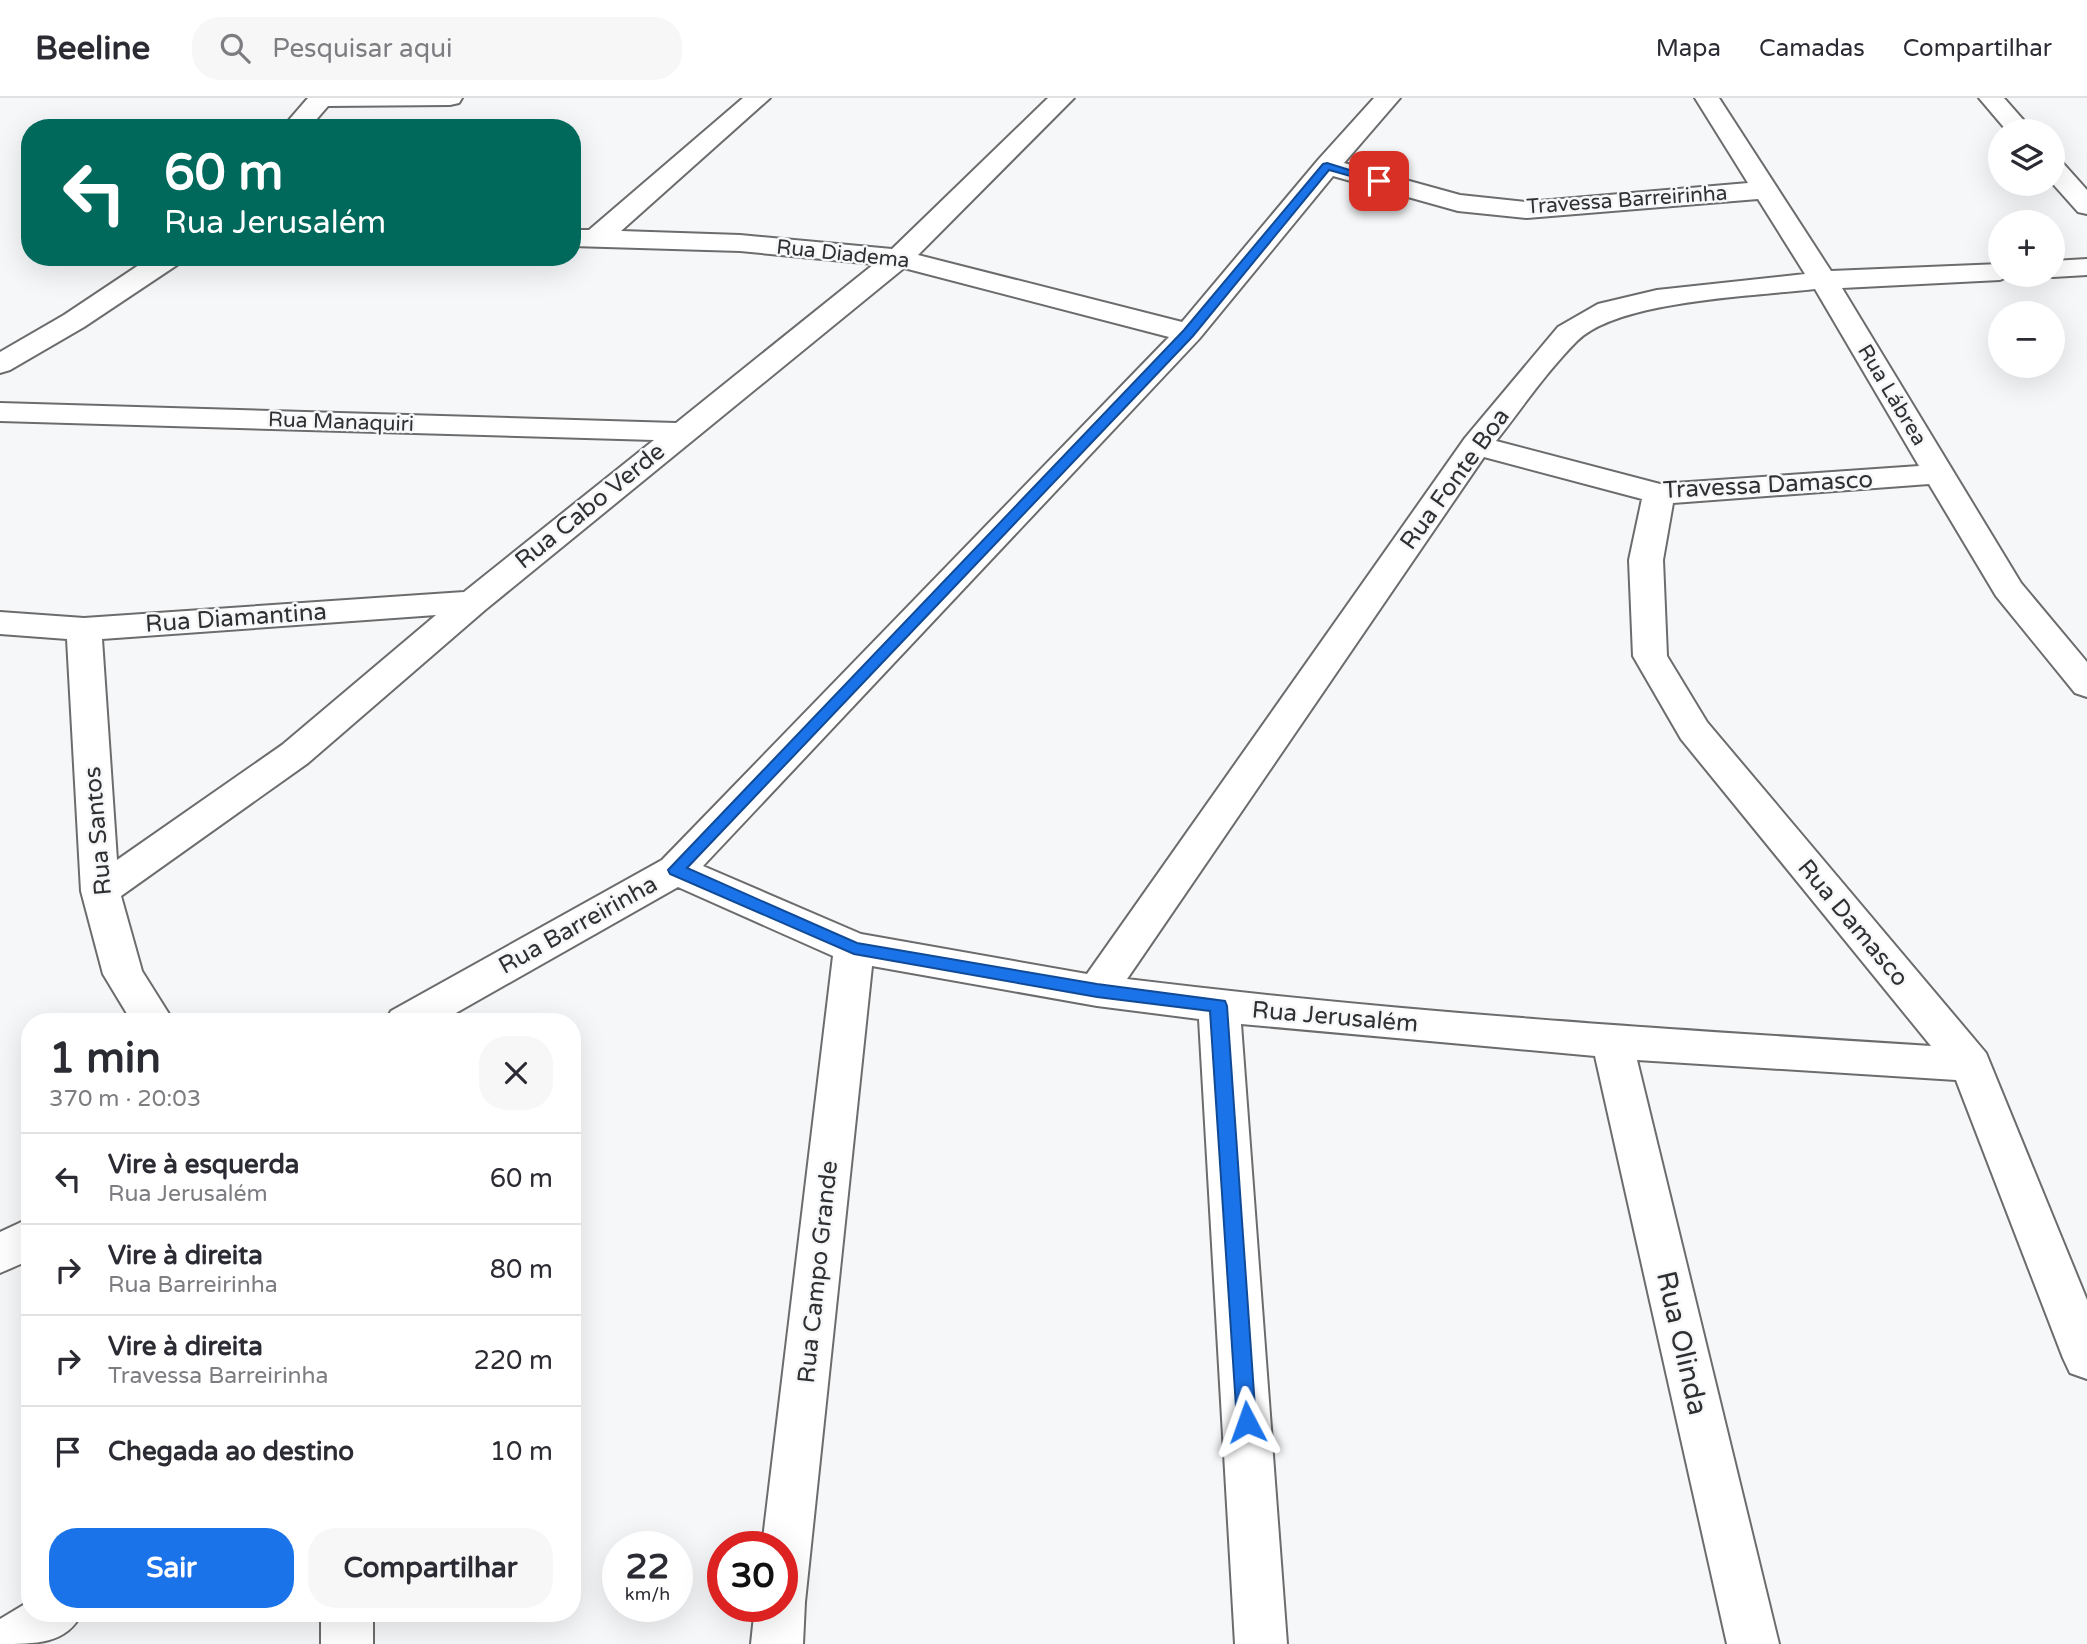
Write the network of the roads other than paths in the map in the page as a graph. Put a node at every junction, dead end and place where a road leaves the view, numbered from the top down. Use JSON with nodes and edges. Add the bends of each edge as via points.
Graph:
{"nodes":[{"id":1,"x":450,"y":98,"type":"edge"},
{"id":2,"x":758,"y":98,"type":"edge"},
{"id":3,"x":1062,"y":98,"type":"edge"},
{"id":4,"x":1388,"y":98,"type":"edge"},
{"id":5,"x":1707,"y":98,"type":"edge"},
{"id":6,"x":1991,"y":98,"type":"edge"},
{"id":7,"x":321,"y":99,"type":"edge"},
{"id":8,"x":303,"y":119,"type":"edge"},
{"id":9,"x":2009,"y":119,"type":"edge"},
{"id":10,"x":1327,"y":166,"type":"junction"},
{"id":11,"x":2065,"y":181,"type":"edge"},
{"id":12,"x":1765,"y":190,"type":"junction"},
{"id":13,"x":2087,"y":206,"type":"edge"},
{"id":14,"x":585,"y":237,"type":"edge"},
{"id":15,"x":899,"y":258,"type":"junction"},
{"id":16,"x":156,"y":266,"type":"edge"},
{"id":17,"x":2087,"y":267,"type":"edge"},
{"id":18,"x":2065,"y":268,"type":"edge"},
{"id":19,"x":1988,"y":273,"type":"edge"},
{"id":20,"x":1823,"y":280,"type":"junction"},
{"id":21,"x":1189,"y":333,"type":"junction"},
{"id":22,"x":0,"y":364,"type":"edge"},
{"id":23,"x":0,"y":412,"type":"edge"},
{"id":24,"x":681,"y":432,"type":"junction"},
{"id":25,"x":1476,"y":445,"type":"junction"},
{"id":26,"x":1940,"y":474,"type":"junction"},
{"id":27,"x":1659,"y":494,"type":"junction"},
{"id":28,"x":473,"y":601,"type":"junction"},
{"id":29,"x":0,"y":623,"type":"edge"},
{"id":30,"x":84,"y":629,"type":"junction"},
{"id":31,"x":2087,"y":685,"type":"edge"},
{"id":32,"x":676,"y":870,"type":"junction"},
{"id":33,"x":100,"y":891,"type":"junction"},
{"id":34,"x":854,"y":948,"type":"junction"},
{"id":35,"x":1097,"y":990,"type":"junction"},
{"id":36,"x":1219,"y":1006,"type":"junction"},
{"id":37,"x":147,"y":1013,"type":"edge"},
{"id":38,"x":422,"y":1013,"type":"edge"},
{"id":39,"x":1612,"y":1042,"type":"junction"},
{"id":40,"x":1971,"y":1065,"type":"junction"},
{"id":41,"x":21,"y":1242,"type":"edge"},
{"id":42,"x":0,"y":1254,"type":"edge"},
{"id":43,"x":2087,"y":1358,"type":"edge"},
{"id":44,"x":789,"y":1531,"type":"edge"},
{"id":45,"x":42,"y":1622,"type":"edge"},
{"id":46,"x":348,"y":1622,"type":"edge"},
{"id":47,"x":779,"y":1622,"type":"edge"},
{"id":48,"x":7,"y":1644,"type":"edge"},
{"id":49,"x":347,"y":1644,"type":"edge"},
{"id":50,"x":777,"y":1644,"type":"edge"},
{"id":51,"x":1261,"y":1644,"type":"edge"},
{"id":52,"x":1753,"y":1644,"type":"edge"}],
"edges":[{"from":1,"to":7,"type":"street"},
{"from":2,"to":14,"type":"street"},
{"from":3,"to":15,"type":"street","name":"Rua Cabo Verde"},
{"from":4,"to":10,"type":"street","name":"Rua Barreirinha"},
{"from":5,"to":12,"type":"street","name":"Rua Lábrea"},
{"from":6,"to":9,"type":"street"},
{"from":7,"to":8,"type":"street"},
{"from":10,"to":12,"type":"street","name":"Travessa Barreirinha","via":[[1458,202],[1527,210]]},
{"from":10,"to":21,"type":"street","name":"Rua Barreirinha"},
{"from":11,"to":13,"type":"street"},
{"from":12,"to":20,"type":"street","name":"Rua Lábrea"},
{"from":14,"to":15,"type":"street","name":"Rua Diadema","via":[[740,243]]},
{"from":15,"to":21,"type":"street","name":"Rua Diadema"},
{"from":15,"to":24,"type":"street","name":"Rua Cabo Verde"},
{"from":16,"to":22,"type":"street"},
{"from":17,"to":18,"type":"street"},
{"from":19,"to":20,"type":"street","name":"Rua Fonte Boa"},
{"from":20,"to":25,"type":"street","name":"Rua Fonte Boa","via":[[1657,299],[1608,310],[1568,333]]},
{"from":20,"to":26,"type":"street","name":"Rua Lábrea"},
{"from":21,"to":32,"type":"street","name":"Rua Barreirinha"},
{"from":23,"to":24,"type":"street","name":"Rua Manaquiri"},
{"from":24,"to":28,"type":"street","name":"Rua Cabo Verde"},
{"from":25,"to":27,"type":"street","name":"Travessa Damasco"},
{"from":25,"to":35,"type":"street","name":"Rua Fonte Boa"},
{"from":26,"to":27,"type":"street","name":"Travessa Damasco"},
{"from":26,"to":31,"type":"street","name":"Rua Lábrea","via":[[2008,590]]},
{"from":27,"to":40,"type":"street","name":"Rua Damasco","via":[[1646,560],[1650,656],[1694,730]]},
{"from":28,"to":30,"type":"street","name":"Rua Diamantina"},
{"from":28,"to":33,"type":"street","name":"Rua Cabo Verde","via":[[295,754]]},
{"from":29,"to":30,"type":"street","name":"Rua Diamantina"},
{"from":30,"to":33,"type":"street","name":"Rua Santos"},
{"from":32,"to":34,"type":"street","name":"Rua Jerusalém"},
{"from":32,"to":38,"type":"street","name":"Rua Barreirinha"},
{"from":33,"to":37,"type":"street","name":"Rua Santos","via":[[123,974]]},
{"from":34,"to":35,"type":"street","name":"Rua Jerusalém"},
{"from":34,"to":44,"type":"street","name":"Rua Campo Grande"},
{"from":35,"to":36,"type":"street","name":"Rua Jerusalém"},
{"from":36,"to":39,"type":"street","name":"Rua Jerusalém"},
{"from":36,"to":51,"type":"street"},
{"from":39,"to":40,"type":"street","name":"Rua Jerusalém"},
{"from":39,"to":52,"type":"street","name":"Rua Olinda"},
{"from":40,"to":43,"type":"street","name":"Rua Damasco"},
{"from":41,"to":42,"type":"street"},
{"from":45,"to":48,"type":"street"},
{"from":46,"to":49,"type":"street"},
{"from":47,"to":50,"type":"street"}]}
